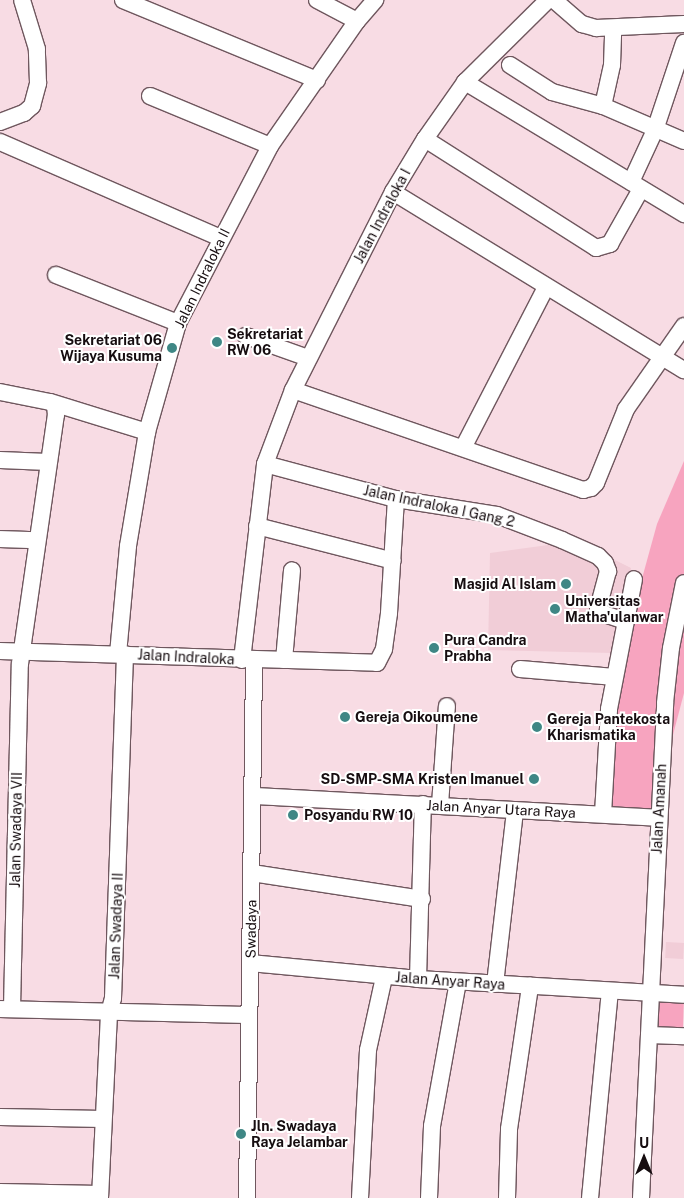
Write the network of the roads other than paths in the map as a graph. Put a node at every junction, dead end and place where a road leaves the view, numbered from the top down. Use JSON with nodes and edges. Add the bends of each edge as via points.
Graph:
{"nodes":[{"id":1,"x":22,"y":0,"type":"edge"},
{"id":2,"x":123,"y":0,"type":"edge"},
{"id":3,"x":317,"y":0,"type":"edge"},
{"id":4,"x":375,"y":0,"type":"edge"},
{"id":5,"x":548,"y":0,"type":"edge"},
{"id":6,"x":554,"y":0,"type":"edge"},
{"id":7,"x":357,"y":21,"type":"junction"},
{"id":8,"x":684,"y":24,"type":"edge"},
{"id":9,"x":613,"y":28,"type":"junction"},
{"id":10,"x":684,"y":43,"type":"edge"},
{"id":11,"x":510,"y":65,"type":"dead end"},
{"id":12,"x":317,"y":80,"type":"junction"},
{"id":13,"x":465,"y":82,"type":"junction"},
{"id":14,"x":678,"y":88,"type":"edge"},
{"id":15,"x":150,"y":96,"type":"dead end"},
{"id":16,"x":602,"y":106,"type":"junction"},
{"id":17,"x":0,"y":122,"type":"edge"},
{"id":18,"x":655,"y":130,"type":"junction"},
{"id":19,"x":425,"y":139,"type":"junction"},
{"id":20,"x":684,"y":141,"type":"edge"},
{"id":21,"x":0,"y":142,"type":"edge"},
{"id":22,"x":270,"y":146,"type":"junction"},
{"id":23,"x":636,"y":186,"type":"junction"},
{"id":24,"x":393,"y":192,"type":"junction"},
{"id":25,"x":684,"y":214,"type":"edge"},
{"id":26,"x":221,"y":238,"type":"junction"},
{"id":27,"x":56,"y":275,"type":"dead end"},
{"id":28,"x":546,"y":288,"type":"junction"},
{"id":29,"x":178,"y":323,"type":"junction"},
{"id":30,"x":684,"y":326,"type":"edge"},
{"id":31,"x":246,"y":336,"type":"dead end"},
{"id":32,"x":308,"y":358,"type":"junction"},
{"id":33,"x":663,"y":358,"type":"junction"},
{"id":34,"x":684,"y":370,"type":"edge"},
{"id":35,"x":292,"y":390,"type":"junction"},
{"id":36,"x":0,"y":392,"type":"edge"},
{"id":37,"x":55,"y":405,"type":"junction"},
{"id":38,"x":147,"y":432,"type":"junction"},
{"id":39,"x":464,"y":446,"type":"junction"},
{"id":40,"x":0,"y":460,"type":"edge"},
{"id":41,"x":48,"y":462,"type":"junction"},
{"id":42,"x":272,"y":465,"type":"junction"},
{"id":43,"x":396,"y":499,"type":"junction"},
{"id":44,"x":257,"y":526,"type":"junction"},
{"id":45,"x":0,"y":539,"type":"edge"},
{"id":46,"x":36,"y":540,"type":"junction"},
{"id":47,"x":393,"y":561,"type":"junction"},
{"id":48,"x":292,"y":570,"type":"dead end"},
{"id":49,"x":634,"y":579,"type":"dead end"},
{"id":50,"x":684,"y":583,"type":"edge"},
{"id":51,"x":626,"y":621,"type":"junction"},
{"id":52,"x":0,"y":651,"type":"edge"},
{"id":53,"x":22,"y":651,"type":"junction"},
{"id":54,"x":122,"y":654,"type":"junction"},
{"id":55,"x":248,"y":660,"type":"junction"},
{"id":56,"x":284,"y":660,"type":"junction"},
{"id":57,"x":520,"y":669,"type":"dead end"},
{"id":58,"x":615,"y":677,"type":"junction"},
{"id":59,"x":447,"y":706,"type":"dead end"},
{"id":60,"x":254,"y":796,"type":"junction"},
{"id":61,"x":423,"y":804,"type":"junction"},
{"id":62,"x":440,"y":805,"type":"junction"},
{"id":63,"x":515,"y":810,"type":"junction"},
{"id":64,"x":603,"y":814,"type":"junction"},
{"id":65,"x":658,"y":818,"type":"junction"},
{"id":66,"x":252,"y":873,"type":"junction"},
{"id":67,"x":422,"y":899,"type":"junction"},
{"id":68,"x":250,"y":963,"type":"junction"},
{"id":69,"x":384,"y":976,"type":"junction"},
{"id":70,"x":418,"y":979,"type":"junction"},
{"id":71,"x":458,"y":982,"type":"junction"},
{"id":72,"x":495,"y":984,"type":"junction"},
{"id":73,"x":530,"y":986,"type":"junction"},
{"id":74,"x":610,"y":991,"type":"junction"},
{"id":75,"x":651,"y":993,"type":"junction"},
{"id":76,"x":684,"y":995,"type":"edge"},
{"id":77,"x":6,"y":1008,"type":"edge"},
{"id":78,"x":108,"y":1013,"type":"junction"},
{"id":79,"x":249,"y":1015,"type":"junction"},
{"id":80,"x":649,"y":1035,"type":"junction"},
{"id":81,"x":684,"y":1036,"type":"edge"},
{"id":82,"x":0,"y":1117,"type":"edge"},
{"id":83,"x":103,"y":1119,"type":"junction"},
{"id":84,"x":0,"y":1192,"type":"edge"},
{"id":85,"x":100,"y":1196,"type":"edge"},
{"id":86,"x":247,"y":1198,"type":"edge"},
{"id":87,"x":360,"y":1198,"type":"edge"},
{"id":88,"x":429,"y":1198,"type":"edge"},
{"id":89,"x":506,"y":1198,"type":"edge"},
{"id":90,"x":590,"y":1198,"type":"edge"},
{"id":91,"x":641,"y":1198,"type":"edge"}],
"edges":[{"from":1,"to":17,"type":"street","via":[[37,49],[38,83],[32,106],[24,113]]},
{"from":2,"to":12,"type":"street"},
{"from":3,"to":7,"type":"street"},
{"from":4,"to":7,"type":"street","name":"Jalan Indraloka II"},
{"from":5,"to":13,"type":"street","name":"Jalan Indraloka I"},
{"from":6,"to":9,"type":"street","via":[[582,24]]},
{"from":7,"to":12,"type":"street","name":"Jalan Indraloka II"},
{"from":8,"to":9,"type":"street"},
{"from":9,"to":16,"type":"street","via":[[612,65]]},
{"from":10,"to":14,"type":"street"},
{"from":11,"to":16,"type":"street","via":[[552,92]]},
{"from":12,"to":22,"type":"street","name":"Jalan Indraloka II"},
{"from":13,"to":19,"type":"street","name":"Jalan Indraloka I"},
{"from":13,"to":23,"type":"street"},
{"from":14,"to":18,"type":"street"},
{"from":15,"to":22,"type":"street"},
{"from":16,"to":18,"type":"street"},
{"from":18,"to":20,"type":"street"},
{"from":18,"to":23,"type":"street"},
{"from":19,"to":23,"type":"street","via":[[596,248],[610,244]]},
{"from":19,"to":24,"type":"street","name":"Jalan Indraloka I"},
{"from":21,"to":26,"type":"street"},
{"from":22,"to":26,"type":"street","name":"Jalan Indraloka II"},
{"from":23,"to":25,"type":"street"},
{"from":24,"to":28,"type":"street"},
{"from":24,"to":32,"type":"street","name":"Jalan Indraloka I"},
{"from":26,"to":29,"type":"street","name":"Jalan Indraloka II"},
{"from":27,"to":29,"type":"street"},
{"from":28,"to":33,"type":"street"},
{"from":28,"to":39,"type":"street"},
{"from":29,"to":38,"type":"street","name":"Jalan Indraloka II"},
{"from":30,"to":33,"type":"street"},
{"from":31,"to":32,"type":"street"},
{"from":32,"to":35,"type":"street","name":"Jalan Indraloka I"},
{"from":33,"to":34,"type":"street"},
{"from":33,"to":39,"type":"street","via":[[626,409],[596,483],[591,488],[583,490]]},
{"from":35,"to":39,"type":"street"},
{"from":35,"to":42,"type":"street","name":"Jalan Indraloka I"},
{"from":36,"to":37,"type":"street"},
{"from":37,"to":38,"type":"street"},
{"from":37,"to":41,"type":"street","name":"Jalan Swadaya VII"},
{"from":38,"to":54,"type":"street","name":"Jalan Indraloka II","via":[[128,546]]},
{"from":40,"to":41,"type":"street"},
{"from":41,"to":46,"type":"street","name":"Jalan Swadaya VII"},
{"from":42,"to":43,"type":"street","name":"Jalan Indraloka I Gang 2"},
{"from":42,"to":44,"type":"street","name":"Jalan Indraloka I"},
{"from":43,"to":47,"type":"street"},
{"from":43,"to":51,"type":"street","name":"Jalan Indraloka I Gang 2","via":[[497,515],[598,556],[608,571],[598,608],[604,614]]},
{"from":44,"to":47,"type":"street"},
{"from":44,"to":55,"type":"street","name":"Jalan Indraloka I"},
{"from":45,"to":46,"type":"street"},
{"from":46,"to":53,"type":"street","name":"Jalan Swadaya VII"},
{"from":47,"to":56,"type":"street","name":"Jalan Indraloka","via":[[381,659],[373,664]]},
{"from":48,"to":56,"type":"street"},
{"from":49,"to":51,"type":"street"},
{"from":50,"to":65,"type":"street","name":"Jalan Amanah","via":[[667,674]]},
{"from":51,"to":58,"type":"street"},
{"from":52,"to":53,"type":"street","name":"Jalan Indraloka"},
{"from":53,"to":54,"type":"street","name":"Jalan Indraloka"},
{"from":53,"to":77,"type":"street","name":"Jalan Swadaya VII"},
{"from":54,"to":55,"type":"street","name":"Jalan Indraloka"},
{"from":54,"to":78,"type":"street","name":"Jalan Swadaya II","via":[[113,998]]},
{"from":55,"to":56,"type":"street","name":"Jalan Indraloka"},
{"from":55,"to":60,"type":"street","name":"Swadaya"},
{"from":57,"to":58,"type":"street"},
{"from":58,"to":64,"type":"street","via":[[609,709]]},
{"from":59,"to":62,"type":"street"},
{"from":60,"to":61,"type":"street","name":"Jalan Anyar Utara Raya"},
{"from":60,"to":66,"type":"street","name":"Swadaya"},
{"from":61,"to":62,"type":"street","name":"Jalan Anyar Utara Raya"},
{"from":61,"to":67,"type":"street"},
{"from":62,"to":63,"type":"street","name":"Jalan Anyar Utara Raya"},
{"from":63,"to":64,"type":"street","name":"Jalan Anyar Utara Raya"},
{"from":63,"to":72,"type":"street"},
{"from":64,"to":65,"type":"street","name":"Jalan Anyar Utara Raya"},
{"from":65,"to":75,"type":"street","name":"Jalan Amanah"},
{"from":66,"to":67,"type":"street"},
{"from":66,"to":68,"type":"street","name":"Swadaya"},
{"from":67,"to":70,"type":"street"},
{"from":68,"to":69,"type":"street","name":"Jalan Anyar Raya"},
{"from":68,"to":79,"type":"street","name":"Swadaya"},
{"from":69,"to":70,"type":"street","name":"Jalan Anyar Raya"},
{"from":69,"to":87,"type":"street","via":[[368,1050]]},
{"from":70,"to":71,"type":"street","name":"Jalan Anyar Raya"},
{"from":71,"to":72,"type":"street","name":"Jalan Anyar Raya"},
{"from":71,"to":88,"type":"street","via":[[432,1126]]},
{"from":72,"to":73,"type":"street","name":"Jalan Anyar Raya"},
{"from":73,"to":74,"type":"street","name":"Jalan Anyar Raya"},
{"from":73,"to":89,"type":"street","via":[[509,1129]]},
{"from":74,"to":75,"type":"street","name":"Jalan Anyar Raya"},
{"from":74,"to":90,"type":"street"},
{"from":75,"to":76,"type":"street","name":"Jalan Anyar Raya"},
{"from":75,"to":80,"type":"street","name":"Jalan Amanah"},
{"from":77,"to":78,"type":"street"},
{"from":78,"to":79,"type":"street"},
{"from":78,"to":83,"type":"street","name":"Jalan Swadaya II"},
{"from":79,"to":86,"type":"street","name":"Swadaya"},
{"from":80,"to":81,"type":"street"},
{"from":80,"to":91,"type":"street","name":"Jalan Amanah"},
{"from":82,"to":83,"type":"street"},
{"from":83,"to":85,"type":"street","name":"Jalan Swadaya II"},
{"from":84,"to":85,"type":"street"}]}
